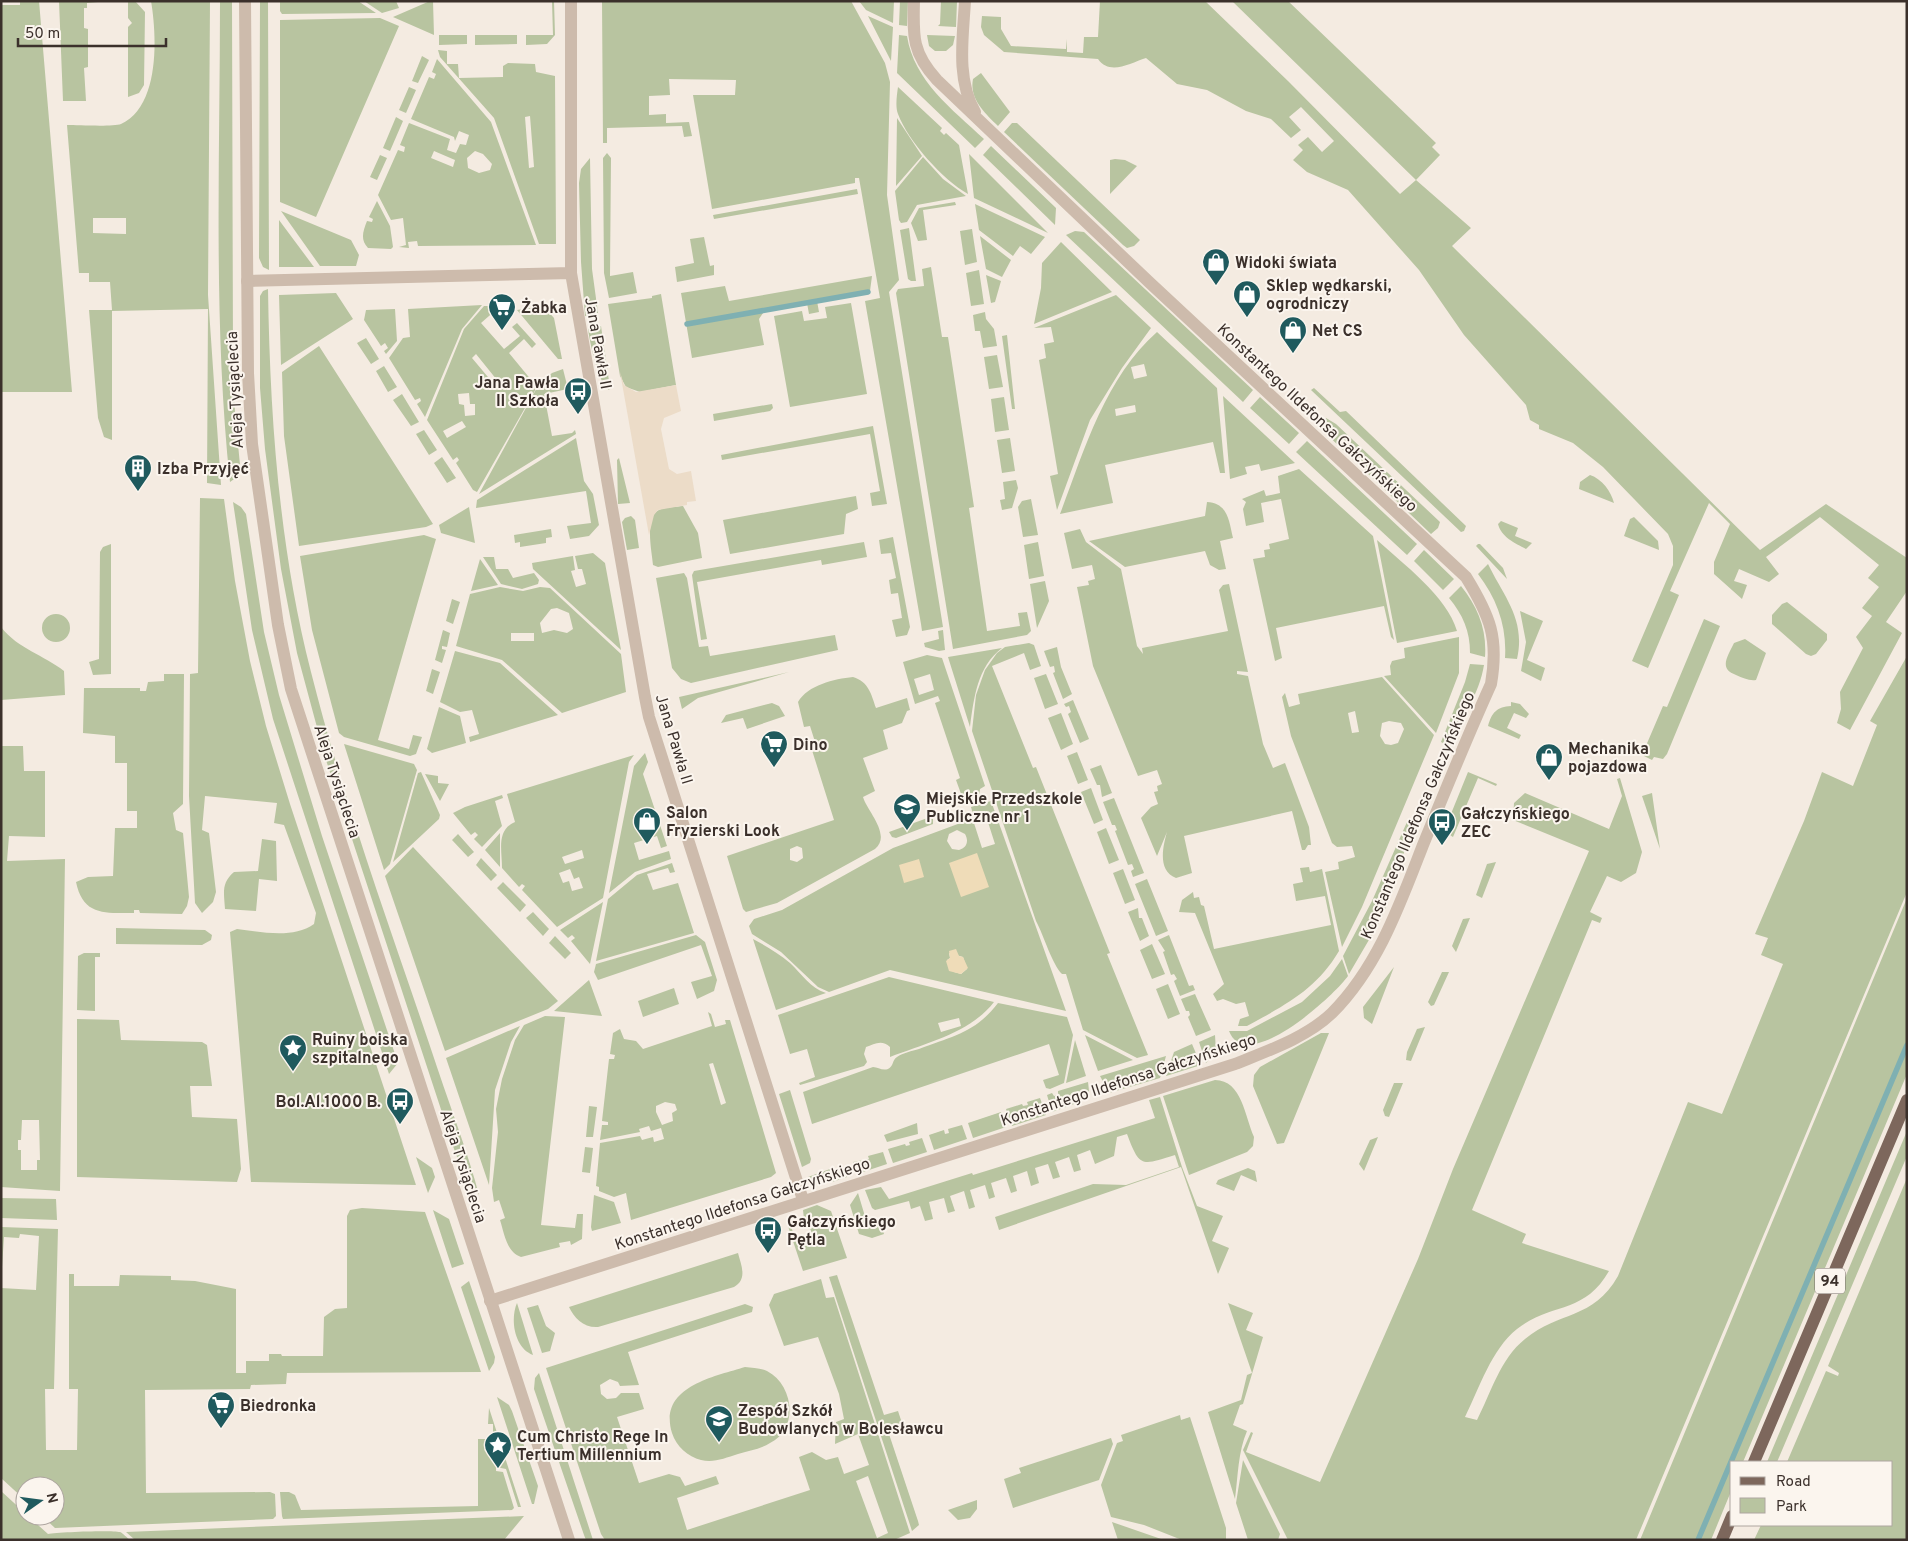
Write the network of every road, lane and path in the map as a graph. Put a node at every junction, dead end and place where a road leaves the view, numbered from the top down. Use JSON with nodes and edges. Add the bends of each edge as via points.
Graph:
{"nodes":[{"id":1,"x":245,"y":1,"type":"edge"},
{"id":2,"x":571,"y":1,"type":"edge"},
{"id":3,"x":914,"y":1,"type":"edge"},
{"id":4,"x":965,"y":1,"type":"edge"},
{"id":5,"x":980,"y":119,"type":"junction"},
{"id":6,"x":571,"y":273,"type":"junction"},
{"id":7,"x":247,"y":281,"type":"junction"},
{"id":8,"x":1907,"y":1100,"type":"edge"},
{"id":9,"x":803,"y":1200,"type":"junction"},
{"id":10,"x":490,"y":1301,"type":"junction"},
{"id":11,"x":1754,"y":1461,"type":"edge"},
{"id":12,"x":1730,"y":1521,"type":"edge"},
{"id":13,"x":569,"y":1540,"type":"edge"},
{"id":14,"x":1722,"y":1540,"type":"edge"}],
"edges":[{"from":1,"to":7,"type":"street","name":"Aleja Tysiąclecia"},
{"from":2,"to":6,"type":"street","name":"Jana Pawła II"},
{"from":3,"to":5,"type":"street","name":"Konstantego Ildefonsa Gałczyńskiego","via":[[912,31],[919,56],[937,80]]},
{"from":4,"to":5,"type":"street","name":"Konstantego Ildefonsa Gałczyńskiego","via":[[964,78],[969,99]]},
{"from":5,"to":9,"type":"street","name":"Konstantego Ildefonsa Gałczyńskiego","via":[[1149,282],[1466,577],[1489,617],[1495,661],[1490,684],[1400,904],[1378,949],[1331,1014],[1292,1040],[1235,1064]]},
{"from":6,"to":7,"type":"street"},
{"from":6,"to":9,"type":"street","name":"Jana Pawła II","via":[[649,717]]},
{"from":7,"to":10,"type":"street","name":"Aleja Tysiąclecia","via":[[252,444],[277,617],[291,689]]},
{"from":8,"to":11,"type":"main road","number":"94"},
{"from":9,"to":10,"type":"street","name":"Konstantego Ildefonsa Gałczyńskiego"},
{"from":10,"to":13,"type":"street","name":"Aleja Tysiąclecia"},
{"from":12,"to":14,"type":"main road"}]}
